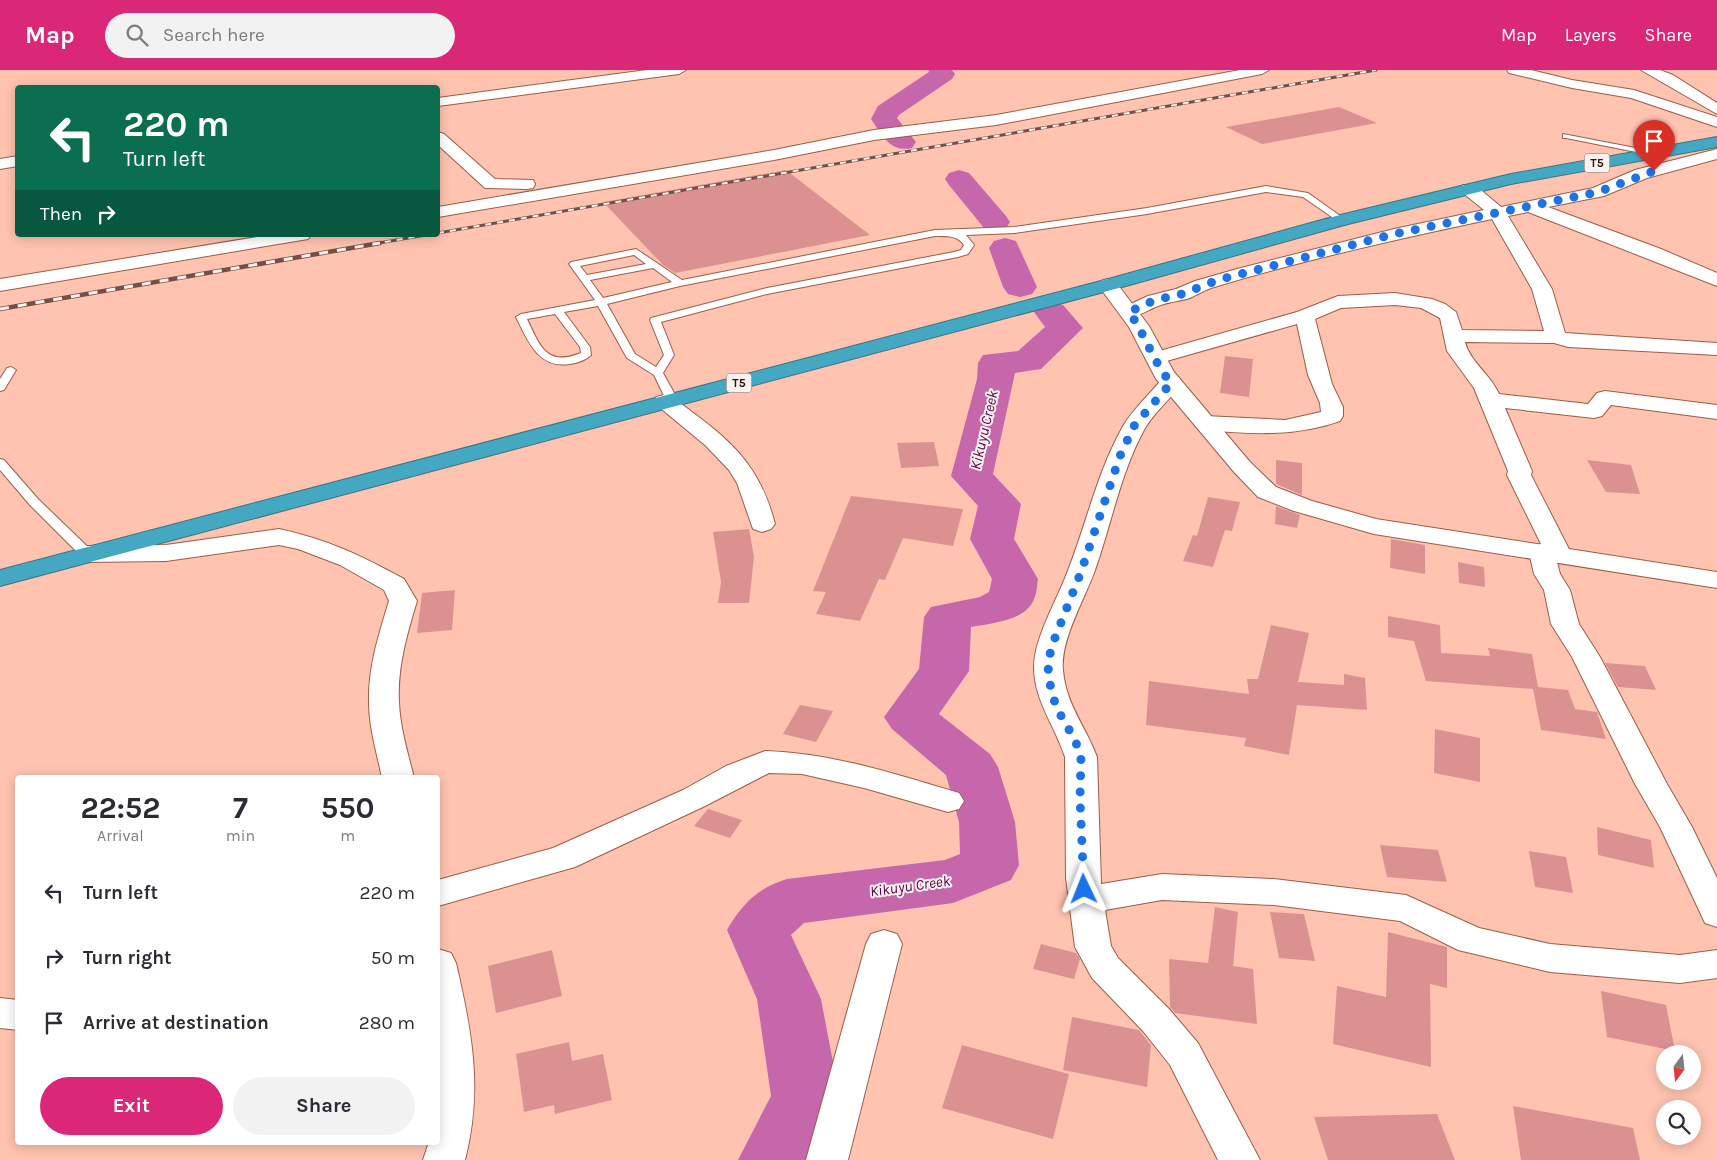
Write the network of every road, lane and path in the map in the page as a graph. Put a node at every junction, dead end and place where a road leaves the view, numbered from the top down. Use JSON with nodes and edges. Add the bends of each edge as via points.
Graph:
{"nodes":[{"id":1,"x":679,"y":70,"type":"edge"},
{"id":2,"x":1262,"y":70,"type":"edge"},
{"id":3,"x":1514,"y":70,"type":"edge"},
{"id":4,"x":1648,"y":70,"type":"edge"},
{"id":5,"x":1174,"y":77,"type":"edge"},
{"id":6,"x":440,"y":102,"type":"edge"},
{"id":7,"x":1716,"y":118,"type":"edge"},
{"id":8,"x":1566,"y":136,"type":"dead end"},
{"id":9,"x":440,"y":139,"type":"edge"},
{"id":10,"x":1717,"y":142,"type":"edge"},
{"id":11,"x":1651,"y":153,"type":"junction"},
{"id":12,"x":1717,"y":154,"type":"edge"},
{"id":13,"x":15,"y":162,"type":"edge"},
{"id":14,"x":1682,"y":163,"type":"junction"},
{"id":15,"x":0,"y":164,"type":"edge"},
{"id":16,"x":1717,"y":171,"type":"edge"},
{"id":17,"x":604,"y":184,"type":"junction"},
{"id":18,"x":1473,"y":188,"type":"junction"},
{"id":19,"x":1532,"y":207,"type":"junction"},
{"id":20,"x":440,"y":212,"type":"edge"},
{"id":21,"x":1498,"y":214,"type":"junction"},
{"id":22,"x":1342,"y":220,"type":"junction"},
{"id":23,"x":954,"y":233,"type":"junction"},
{"id":24,"x":290,"y":237,"type":"edge"},
{"id":25,"x":654,"y":264,"type":"junction"},
{"id":26,"x":586,"y":278,"type":"junction"},
{"id":27,"x":1717,"y":280,"type":"edge"},
{"id":28,"x":680,"y":282,"type":"junction"},
{"id":29,"x":0,"y":285,"type":"edge"},
{"id":30,"x":1108,"y":285,"type":"junction"},
{"id":31,"x":601,"y":302,"type":"junction"},
{"id":32,"x":558,"y":310,"type":"junction"},
{"id":33,"x":1129,"y":312,"type":"junction"},
{"id":34,"x":1304,"y":316,"type":"junction"},
{"id":35,"x":1454,"y":336,"type":"junction"},
{"id":36,"x":1556,"y":337,"type":"junction"},
{"id":37,"x":1712,"y":349,"type":"edge"},
{"id":38,"x":11,"y":370,"type":"dead end"},
{"id":39,"x":1163,"y":371,"type":"junction"},
{"id":40,"x":1717,"y":371,"type":"edge"},
{"id":41,"x":658,"y":373,"type":"junction"},
{"id":42,"x":0,"y":388,"type":"edge"},
{"id":43,"x":1490,"y":400,"type":"junction"},
{"id":44,"x":668,"y":401,"type":"junction"},
{"id":45,"x":1717,"y":412,"type":"edge"},
{"id":46,"x":1204,"y":423,"type":"junction"},
{"id":47,"x":0,"y":463,"type":"edge"},
{"id":48,"x":762,"y":524,"type":"dead end"},
{"id":49,"x":87,"y":554,"type":"junction"},
{"id":50,"x":1550,"y":554,"type":"junction"},
{"id":51,"x":0,"y":578,"type":"edge"},
{"id":52,"x":1717,"y":580,"type":"edge"},
{"id":53,"x":397,"y":775,"type":"edge"},
{"id":54,"x":948,"y":801,"type":"dead end"},
{"id":55,"x":440,"y":892,"type":"edge"},
{"id":56,"x":1085,"y":900,"type":"junction"},
{"id":57,"x":1717,"y":914,"type":"edge"},
{"id":58,"x":884,"y":944,"type":"dead end"},
{"id":59,"x":1717,"y":964,"type":"edge"},
{"id":60,"x":440,"y":984,"type":"edge"},
{"id":61,"x":0,"y":1013,"type":"edge"},
{"id":62,"x":15,"y":1015,"type":"edge"},
{"id":63,"x":446,"y":1046,"type":"edge"},
{"id":64,"x":444,"y":1160,"type":"edge"},
{"id":65,"x":827,"y":1160,"type":"edge"},
{"id":66,"x":1239,"y":1160,"type":"edge"}],
"edges":[{"from":1,"to":6,"type":"street"},
{"from":2,"to":5,"type":"street"},
{"from":3,"to":7,"type":"street","via":[[1572,84],[1606,101],[1685,119]]},
{"from":4,"to":7,"type":"street","via":[[1668,78]]},
{"from":5,"to":17,"type":"street","via":[[1149,91],[996,120],[874,135]]},
{"from":8,"to":11,"type":"lane"},
{"from":9,"to":17,"type":"street","via":[[491,184]]},
{"from":10,"to":11,"type":"highway","number":"T5"},
{"from":11,"to":18,"type":"highway","number":"T5"},
{"from":12,"to":14,"type":"street"},
{"from":13,"to":15,"type":"street"},
{"from":14,"to":16,"type":"street"},
{"from":14,"to":19,"type":"street","via":[[1641,174],[1598,192]]},
{"from":17,"to":20,"type":"street"},
{"from":18,"to":19,"type":"street"},
{"from":18,"to":21,"type":"street"},
{"from":18,"to":22,"type":"highway","number":"T5"},
{"from":19,"to":21,"type":"street"},
{"from":19,"to":27,"type":"street"},
{"from":21,"to":33,"type":"street","via":[[1394,234],[1259,269],[1155,300]]},
{"from":21,"to":36,"type":"street","via":[[1542,289]]},
{"from":22,"to":23,"type":"lane","via":[[1305,195],[1266,189],[1138,213],[1016,230]]},
{"from":22,"to":30,"type":"highway","number":"T5"},
{"from":23,"to":28,"type":"lane","via":[[935,233]]},
{"from":23,"to":41,"type":"lane","via":[[969,244],[965,252],[816,281],[655,320],[669,355]]},
{"from":24,"to":29,"type":"street"},
{"from":25,"to":26,"type":"lane"},
{"from":25,"to":26,"type":"lane","via":[[636,252],[574,264]]},
{"from":25,"to":28,"type":"lane"},
{"from":26,"to":31,"type":"lane"},
{"from":28,"to":31,"type":"lane"},
{"from":30,"to":33,"type":"street"},
{"from":30,"to":44,"type":"highway","number":"T5"},
{"from":31,"to":32,"type":"lane"},
{"from":31,"to":41,"type":"lane","via":[[632,356]]},
{"from":32,"to":32,"type":"lane","via":[[521,317],[541,355],[548,360],[560,361],[586,355],[585,346]]},
{"from":33,"to":39,"type":"street"},
{"from":34,"to":35,"type":"street","via":[[1338,302],[1395,299],[1424,303],[1445,312],[1452,323]]},
{"from":34,"to":39,"type":"street"},
{"from":34,"to":46,"type":"street","via":[[1310,328],[1322,385],[1332,400],[1332,416],[1303,426],[1276,428]]},
{"from":35,"to":36,"type":"street"},
{"from":35,"to":43,"type":"street","via":[[1457,351],[1485,387]]},
{"from":36,"to":37,"type":"street","via":[[1568,341]]},
{"from":37,"to":40,"type":"street"},
{"from":38,"to":42,"type":"lane"},
{"from":39,"to":46,"type":"street"},
{"from":39,"to":56,"type":"street","via":[[1120,456],[1081,572],[1051,648],[1048,667],[1056,707],[1081,757]]},
{"from":41,"to":44,"type":"lane"},
{"from":43,"to":45,"type":"street","via":[[1594,412],[1605,398]]},
{"from":43,"to":50,"type":"street"},
{"from":44,"to":48,"type":"street","via":[[723,447],[745,474],[758,504]]},
{"from":44,"to":49,"type":"highway","number":"T5"},
{"from":46,"to":50,"type":"street","via":[[1254,480],[1268,492],[1284,499],[1374,526]]},
{"from":47,"to":49,"type":"lane"},
{"from":49,"to":51,"type":"highway","number":"T5"},
{"from":49,"to":53,"type":"street","via":[[166,553],[279,537],[348,559],[395,585],[403,601],[389,650],[384,692]]},
{"from":50,"to":52,"type":"street"},
{"from":50,"to":57,"type":"street","via":[[1547,574],[1557,590],[1566,624],[1676,827]]},
{"from":54,"to":55,"type":"street","via":[[802,763],[765,762],[563,858]]},
{"from":56,"to":59,"type":"street","via":[[1162,887],[1274,892],[1406,908],[1471,940],[1550,958],[1680,969]]},
{"from":56,"to":66,"type":"street","via":[[1093,947],[1106,968],[1184,1054]]},
{"from":58,"to":65,"type":"street"},
{"from":60,"to":63,"type":"street"},
{"from":61,"to":62,"type":"street"},
{"from":63,"to":64,"type":"street","via":[[456,1103]]}]}
